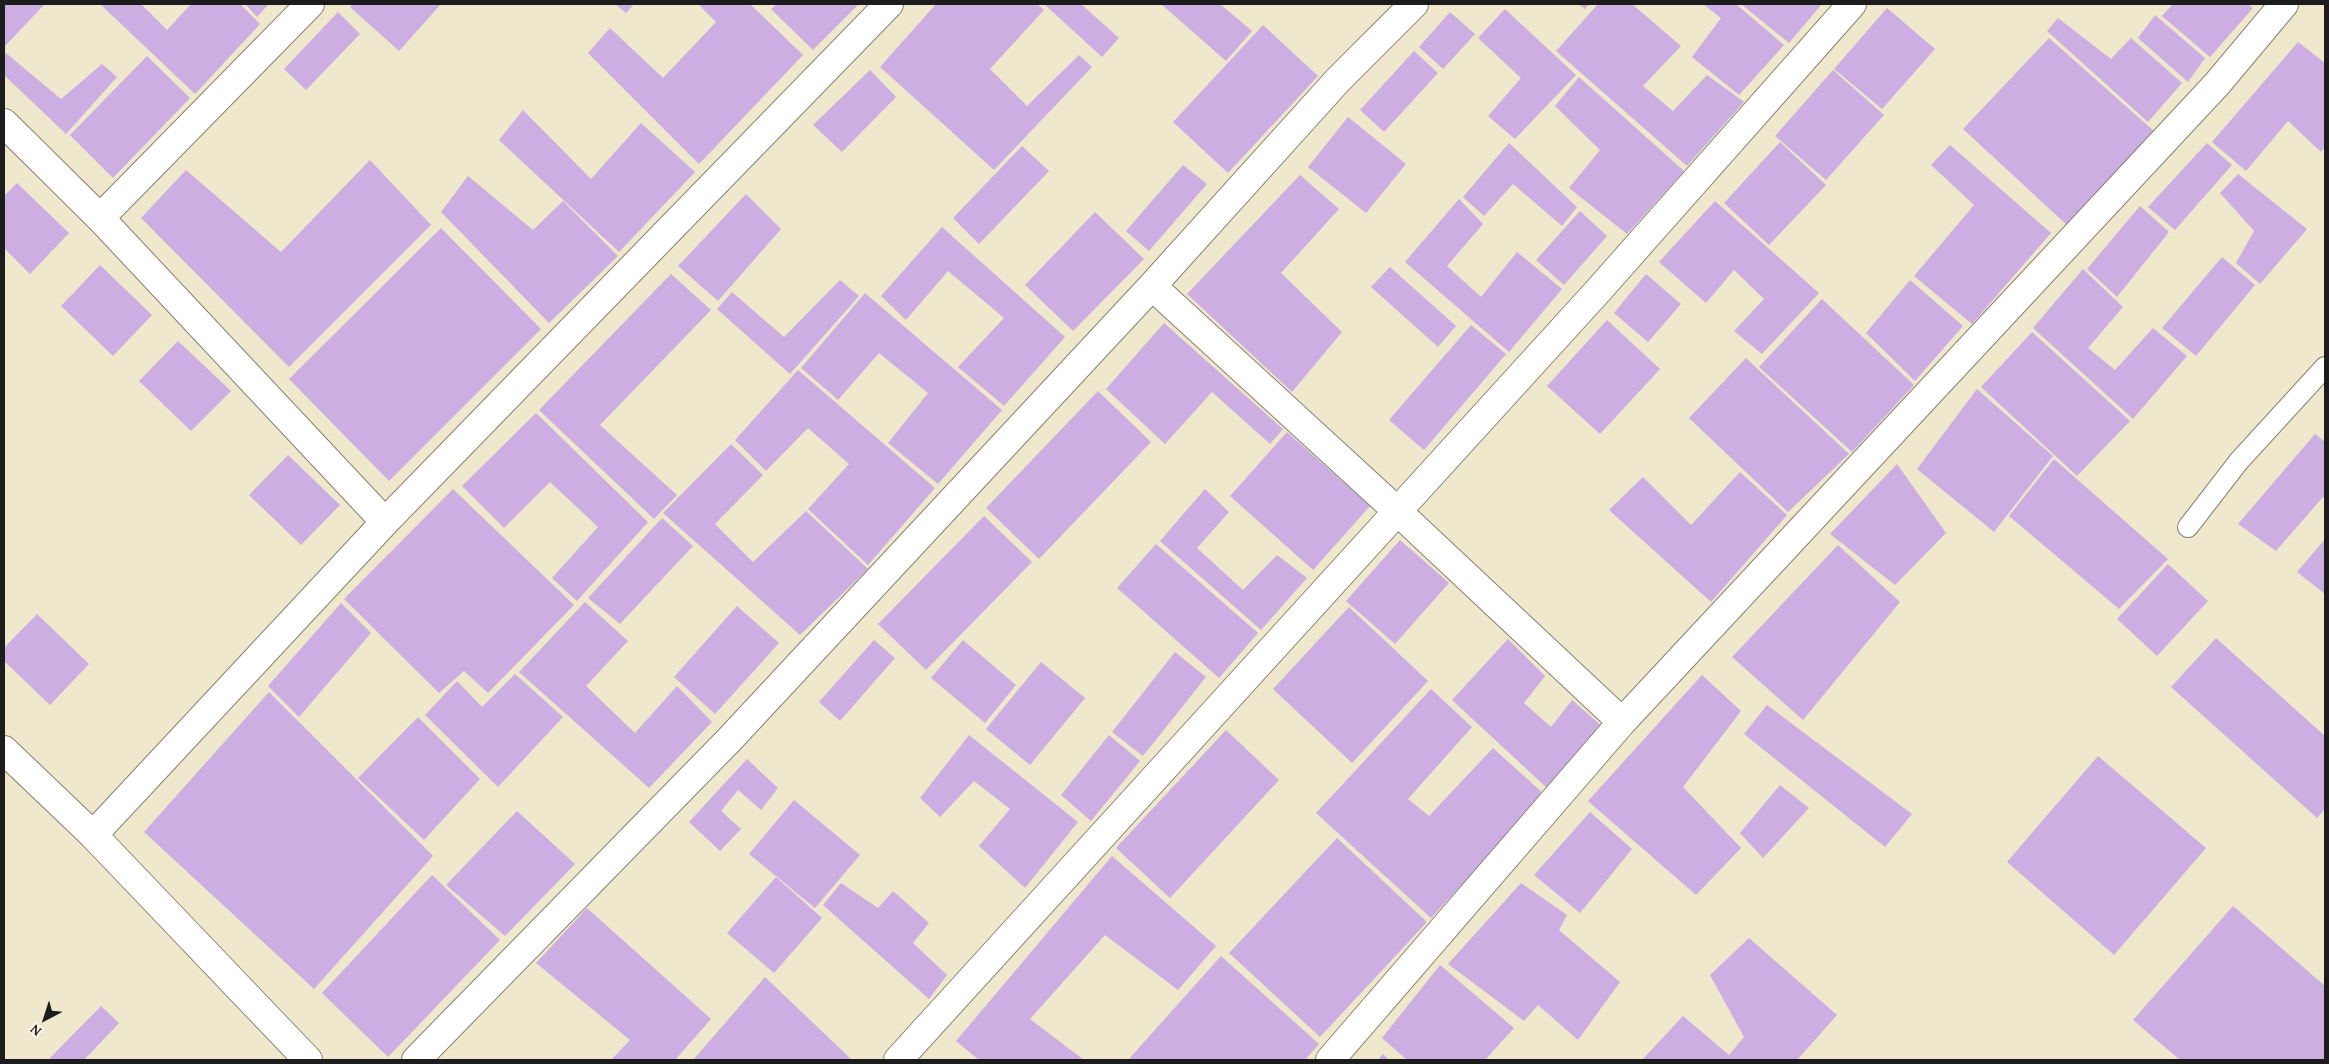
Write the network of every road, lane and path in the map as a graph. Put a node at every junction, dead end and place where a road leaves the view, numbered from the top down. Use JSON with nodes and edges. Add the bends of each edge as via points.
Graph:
{"nodes":[{"id":1,"x":310,"y":4,"type":"edge"},
{"id":2,"x":889,"y":4,"type":"edge"},
{"id":3,"x":1414,"y":4,"type":"edge"},
{"id":4,"x":1852,"y":4,"type":"edge"},
{"id":5,"x":2284,"y":4,"type":"edge"},
{"id":6,"x":4,"y":123,"type":"edge"},
{"id":7,"x":100,"y":218,"type":"junction"},
{"id":8,"x":1152,"y":286,"type":"junction"},
{"id":9,"x":2325,"y":367,"type":"edge"},
{"id":10,"x":1396,"y":510,"type":"junction"},
{"id":11,"x":385,"y":522,"type":"junction"},
{"id":12,"x":2188,"y":527,"type":"dead end"},
{"id":13,"x":1622,"y":722,"type":"junction"},
{"id":14,"x":4,"y":750,"type":"edge"},
{"id":15,"x":93,"y":835,"type":"junction"},
{"id":16,"x":308,"y":1060,"type":"edge"},
{"id":17,"x":416,"y":1060,"type":"edge"},
{"id":18,"x":898,"y":1060,"type":"edge"},
{"id":19,"x":1330,"y":1060,"type":"edge"}],
"edges":[{"from":1,"to":7,"type":"street"},
{"from":2,"to":11,"type":"street"},
{"from":3,"to":8,"type":"street","via":[[1338,80]]},
{"from":4,"to":10,"type":"street","via":[[1597,292]]},
{"from":5,"to":13,"type":"street","via":[[2216,84]]},
{"from":6,"to":7,"type":"street"},
{"from":7,"to":11,"type":"street"},
{"from":8,"to":10,"type":"street"},
{"from":8,"to":17,"type":"street","via":[[730,739]]},
{"from":9,"to":12,"type":"lane","via":[[2239,462]]},
{"from":10,"to":13,"type":"street"},
{"from":10,"to":18,"type":"street"},
{"from":11,"to":15,"type":"street"},
{"from":13,"to":19,"type":"street"},
{"from":14,"to":15,"type":"street"},
{"from":15,"to":16,"type":"street"}]}
